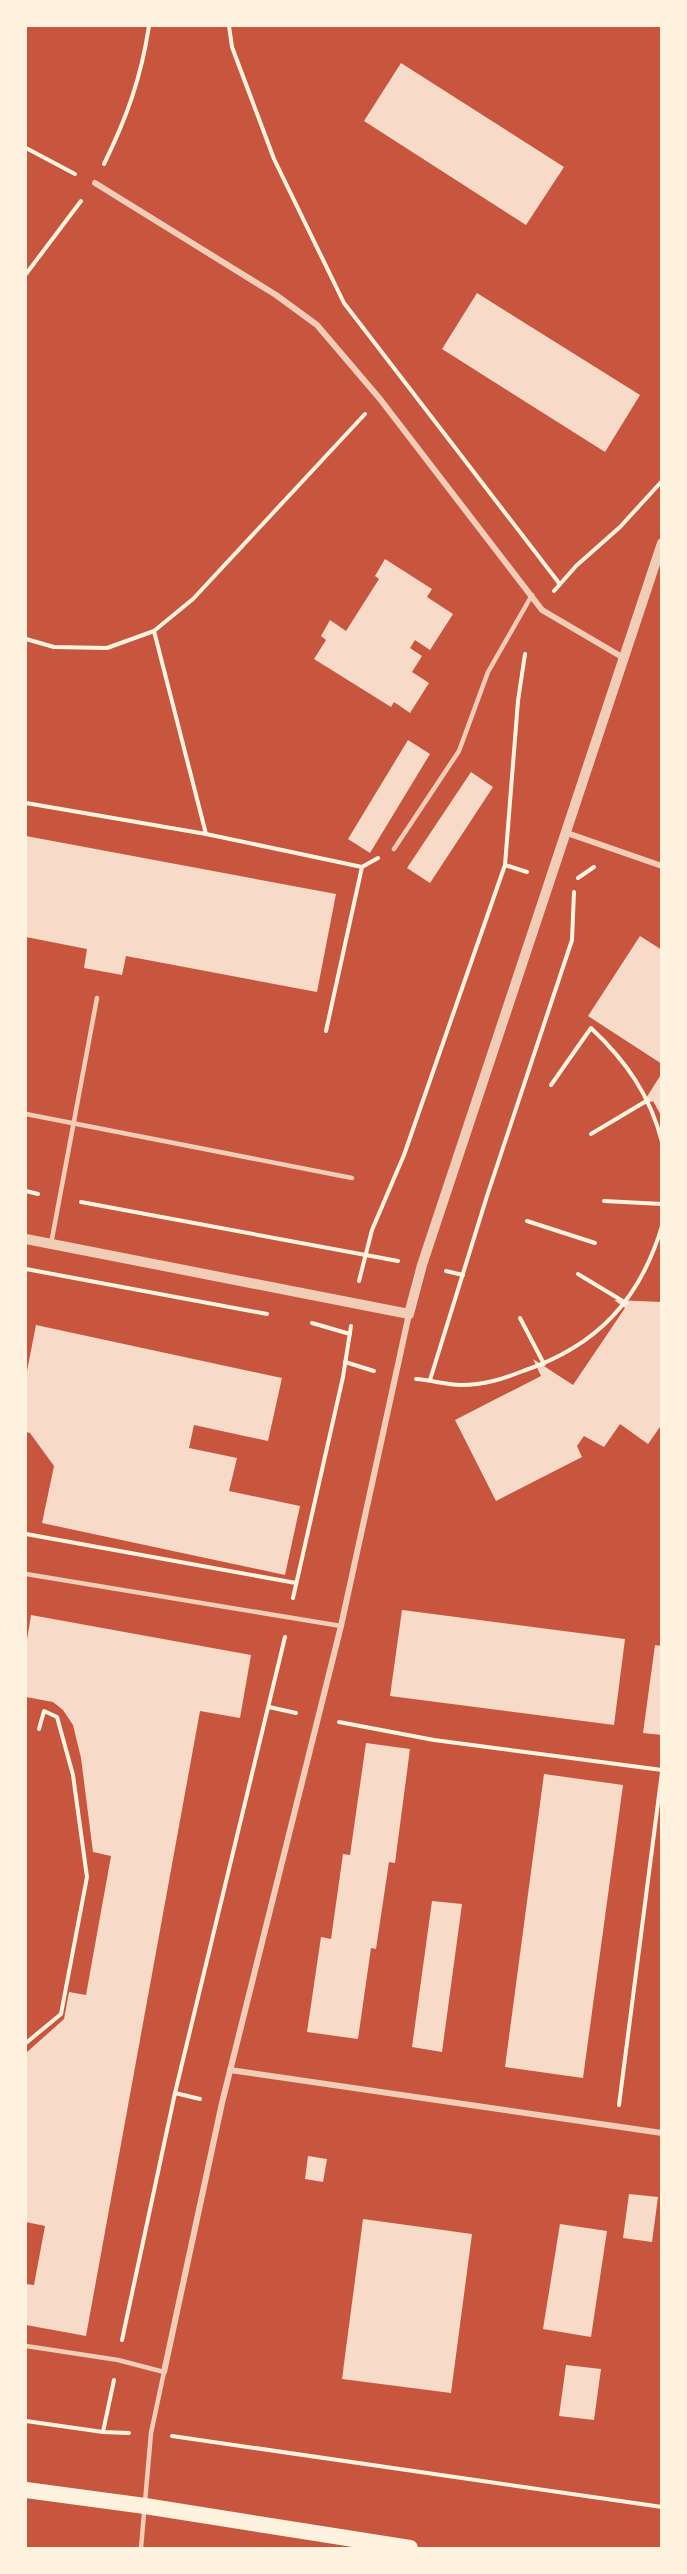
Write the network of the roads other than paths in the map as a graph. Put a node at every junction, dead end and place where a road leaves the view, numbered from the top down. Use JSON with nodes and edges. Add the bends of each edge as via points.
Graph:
{"nodes":[{"id":1,"x":94,"y":183,"type":"road end"},
{"id":2,"x":662,"y":543,"type":"edge"},
{"id":3,"x":532,"y":595,"type":"junction"},
{"id":4,"x":622,"y":657,"type":"junction"},
{"id":5,"x":567,"y":833,"type":"junction"},
{"id":6,"x":394,"y":849,"type":"road end"},
{"id":7,"x":662,"y":866,"type":"edge"},
{"id":8,"x":97,"y":998,"type":"dead end"},
{"id":9,"x":26,"y":1114,"type":"edge"},
{"id":10,"x":73,"y":1124,"type":"junction"},
{"id":11,"x":352,"y":1178,"type":"dead end"},
{"id":12,"x":26,"y":1239,"type":"edge"},
{"id":13,"x":51,"y":1244,"type":"junction"},
{"id":14,"x":409,"y":1314,"type":"junction"},
{"id":15,"x":26,"y":1574,"type":"edge"},
{"id":16,"x":340,"y":1626,"type":"junction"},
{"id":17,"x":230,"y":2070,"type":"junction"},
{"id":18,"x":662,"y":2133,"type":"edge"},
{"id":19,"x":26,"y":2346,"type":"edge"},
{"id":20,"x":164,"y":2372,"type":"junction"},
{"id":21,"x":26,"y":2490,"type":"edge"},
{"id":22,"x":145,"y":2506,"type":"junction"},
{"id":23,"x":141,"y":2548,"type":"edge"},
{"id":24,"x":410,"y":2548,"type":"edge"}],
"edges":[{"from":1,"to":3,"type":"street","via":[[276,295],[317,325],[380,399]]},
{"from":2,"to":4,"type":"street"},
{"from":3,"to":4,"type":"street","via":[[543,610]]},
{"from":3,"to":6,"type":"lane","via":[[488,672],[459,751]]},
{"from":4,"to":5,"type":"street"},
{"from":5,"to":7,"type":"street"},
{"from":5,"to":14,"type":"street"},
{"from":8,"to":10,"type":"lane"},
{"from":9,"to":10,"type":"lane"},
{"from":10,"to":11,"type":"lane"},
{"from":10,"to":13,"type":"lane"},
{"from":12,"to":13,"type":"street"},
{"from":13,"to":14,"type":"street"},
{"from":14,"to":16,"type":"street"},
{"from":15,"to":16,"type":"lane"},
{"from":16,"to":17,"type":"street"},
{"from":17,"to":18,"type":"street"},
{"from":17,"to":20,"type":"street"},
{"from":19,"to":20,"type":"lane","via":[[118,2360]]},
{"from":20,"to":22,"type":"lane","via":[[151,2433]]},
{"from":21,"to":22,"type":"highway"},
{"from":22,"to":23,"type":"lane"},
{"from":22,"to":24,"type":"highway"}]}
